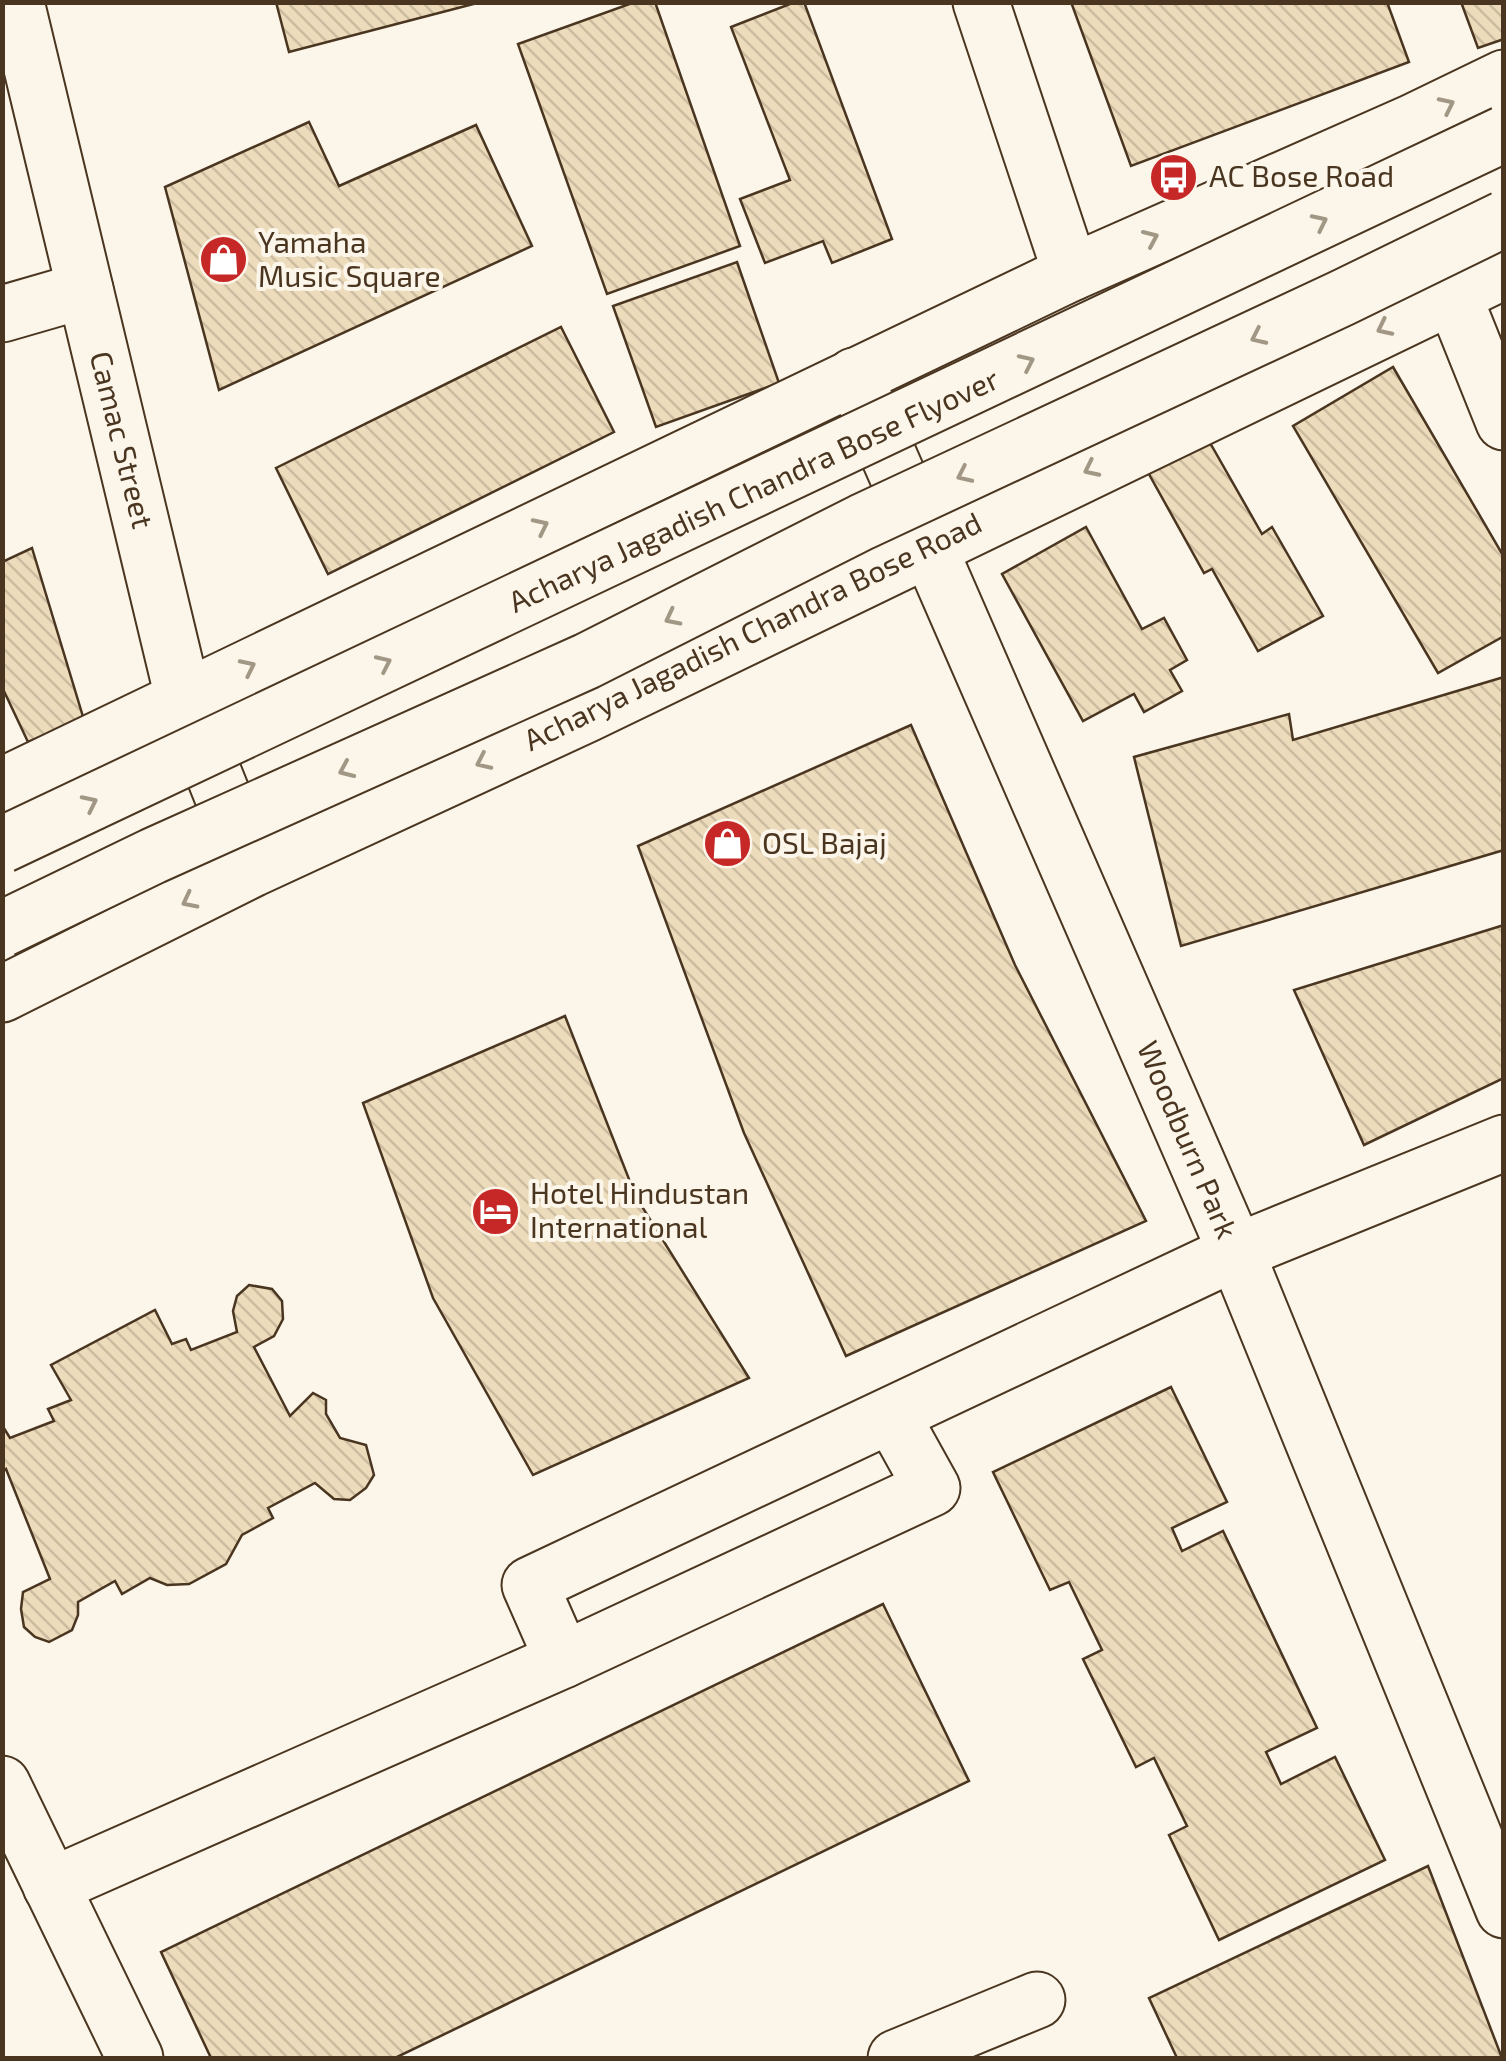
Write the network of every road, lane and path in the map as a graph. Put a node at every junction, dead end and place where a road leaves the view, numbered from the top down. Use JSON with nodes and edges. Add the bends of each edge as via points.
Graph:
{"nodes":[{"id":1,"x":16,"y":2,"type":"edge"},
{"id":2,"x":981,"y":2,"type":"edge"},
{"id":3,"x":1504,"y":78,"type":"edge"},
{"id":4,"x":1504,"y":134,"type":"edge"},
{"id":5,"x":1504,"y":218,"type":"edge"},
{"id":6,"x":1504,"y":271,"type":"edge"},
{"id":7,"x":1071,"y":273,"type":"junction"},
{"id":8,"x":86,"y":290,"type":"junction"},
{"id":9,"x":1453,"y":295,"type":"junction"},
{"id":10,"x":2,"y":314,"type":"edge"},
{"id":11,"x":854,"y":376,"type":"junction"},
{"id":12,"x":1504,"y":422,"type":"edge"},
{"id":13,"x":930,"y":546,"type":"junction"},
{"id":14,"x":183,"y":698,"type":"junction"},
{"id":15,"x":2,"y":786,"type":"edge"},
{"id":16,"x":2,"y":845,"type":"edge"},
{"id":17,"x":252,"y":869,"type":"junction"},
{"id":18,"x":2,"y":929,"type":"edge"},
{"id":19,"x":2,"y":994,"type":"edge"},
{"id":20,"x":1504,"y":1144,"type":"edge"},
{"id":21,"x":1236,"y":1252,"type":"junction"},
{"id":22,"x":892,"y":1416,"type":"junction"},
{"id":23,"x":563,"y":1660,"type":"junction"},
{"id":24,"x":2,"y":1784,"type":"edge"},
{"id":25,"x":51,"y":1886,"type":"junction"},
{"id":26,"x":1504,"y":1910,"type":"edge"},
{"id":27,"x":1037,"y":2000,"type":"dead end"},
{"id":28,"x":135,"y":2058,"type":"edge"},
{"id":29,"x":896,"y":2058,"type":"edge"}],
"edges":[{"from":1,"to":8,"type":"main road","name":"Camac Street"},
{"from":2,"to":7,"type":"main road"},
{"from":7,"to":3,"type":"main road","one_way":true},
{"from":16,"to":4,"type":"main road","name":"Acharya Jagadish Chandra Bose Flyover","one_way":true,"bridge":true},
{"from":5,"to":18,"type":"main road","one_way":true,"bridge":true,"via":[[862,522],[587,662]]},
{"from":6,"to":9,"type":"main road","name":"Acharya Jagadish Chandra Bose Road"},
{"from":7,"to":11,"type":"main road"},
{"from":8,"to":10,"type":"main road"},
{"from":8,"to":14,"type":"main road","name":"Camac Street"},
{"from":9,"to":12,"type":"main road"},
{"from":9,"to":13,"type":"main road","name":"Acharya Jagadish Chandra Bose Road","one_way":true},
{"from":11,"to":13,"type":"main road","name":"Woodburn Park"},
{"from":14,"to":11,"type":"main road","one_way":true},
{"from":13,"to":17,"type":"main road","name":"Acharya Jagadish Chandra Bose Road","one_way":true},
{"from":13,"to":21,"type":"main road","name":"Woodburn Park"},
{"from":14,"to":15,"type":"main road"},
{"from":14,"to":17,"type":"main road","name":"Camac Street"},
{"from":17,"to":19,"type":"main road","name":"Acharya Jagadish Chandra Bose Road","one_way":true},
{"from":20,"to":21,"type":"main road"},
{"from":21,"to":22,"type":"main road"},
{"from":21,"to":26,"type":"main road","name":"Woodburn Park"},
{"from":22,"to":23,"type":"main road","via":[[530,1586]]},
{"from":22,"to":23,"type":"main road","via":[[932,1488]]},
{"from":23,"to":25,"type":"main road"},
{"from":24,"to":25,"type":"main road"},
{"from":25,"to":28,"type":"main road"},
{"from":27,"to":29,"type":"main road"}]}
